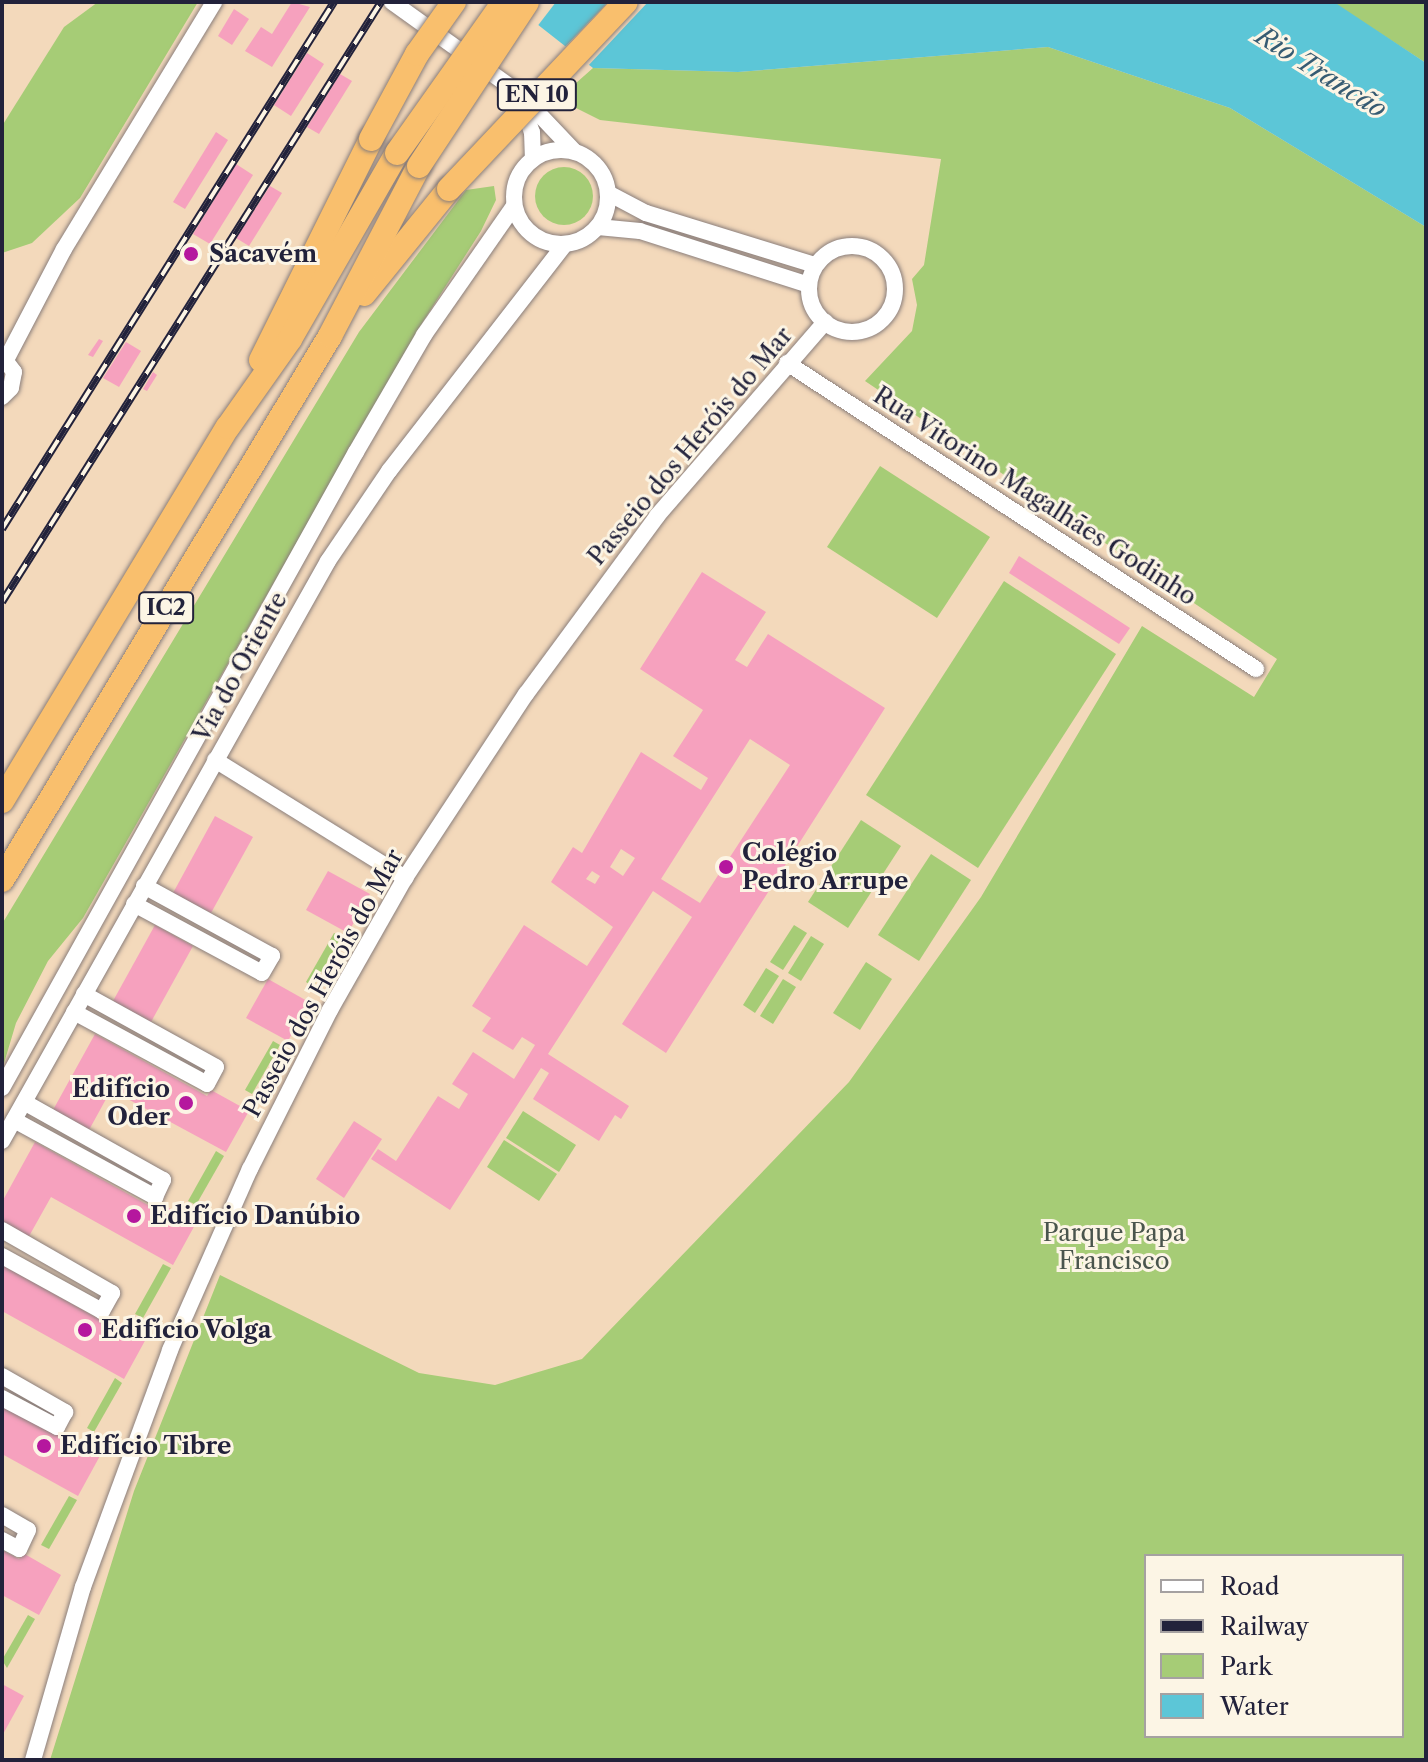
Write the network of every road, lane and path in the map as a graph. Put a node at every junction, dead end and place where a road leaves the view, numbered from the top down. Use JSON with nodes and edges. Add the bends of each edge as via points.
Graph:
{"nodes":[{"id":1,"x":214,"y":2,"type":"edge"},
{"id":2,"x":454,"y":2,"type":"edge"},
{"id":3,"x":504,"y":2,"type":"edge"},
{"id":4,"x":527,"y":2,"type":"edge"},
{"id":5,"x":626,"y":2,"type":"edge"},
{"id":6,"x":402,"y":5,"type":"edge"},
{"id":7,"x":519,"y":93,"type":"junction"},
{"id":8,"x":575,"y":152,"type":"junction"},
{"id":9,"x":533,"y":159,"type":"junction"},
{"id":10,"x":608,"y":193,"type":"junction"},
{"id":11,"x":514,"y":206,"type":"junction"},
{"id":12,"x":598,"y":227,"type":"junction"},
{"id":13,"x":564,"y":245,"type":"junction"},
{"id":14,"x":815,"y":265,"type":"junction"},
{"id":15,"x":809,"y":285,"type":"junction"},
{"id":16,"x":825,"y":322,"type":"junction"},
{"id":17,"x":330,"y":336,"type":"junction"},
{"id":18,"x":4,"y":357,"type":"edge"},
{"id":19,"x":787,"y":363,"type":"junction"},
{"id":20,"x":2,"y":397,"type":"edge"},
{"id":21,"x":228,"y":427,"type":"junction"},
{"id":22,"x":1256,"y":669,"type":"dead end"},
{"id":23,"x":215,"y":706,"type":"junction"},
{"id":24,"x":215,"y":760,"type":"junction"},
{"id":25,"x":166,"y":794,"type":"junction"},
{"id":26,"x":2,"y":801,"type":"edge"},
{"id":27,"x":405,"y":878,"type":"junction"},
{"id":28,"x":2,"y":880,"type":"edge"},
{"id":29,"x":144,"y":886,"type":"junction"},
{"id":30,"x":134,"y":904,"type":"junction"},
{"id":31,"x":84,"y":994,"type":"junction"},
{"id":32,"x":74,"y":1012,"type":"junction"},
{"id":33,"x":2,"y":1088,"type":"edge"},
{"id":34,"x":24,"y":1102,"type":"junction"},
{"id":35,"x":14,"y":1120,"type":"junction"},
{"id":36,"x":2,"y":1141,"type":"edge"},
{"id":37,"x":2,"y":1230,"type":"edge"},
{"id":38,"x":2,"y":1256,"type":"edge"},
{"id":39,"x":2,"y":1376,"type":"edge"},
{"id":40,"x":2,"y":1398,"type":"edge"},
{"id":41,"x":2,"y":1515,"type":"edge"},
{"id":42,"x":2,"y":1540,"type":"edge"},
{"id":43,"x":33,"y":1760,"type":"edge"}],
"edges":[{"from":1,"to":18,"type":"street"},
{"from":2,"to":21,"type":"highway","bridge":true,"via":[[417,54],[371,139]]},
{"from":3,"to":21,"type":"highway","number":"IC2","bridge":true,"via":[[397,153],[290,339]]},
{"from":4,"to":17,"type":"highway","number":"IC2","bridge":true,"via":[[419,166]]},
{"from":5,"to":17,"type":"highway","number":"EN 10","bridge":true,"via":[[449,189]]},
{"from":6,"to":7,"type":"street"},
{"from":7,"to":8,"type":"street"},
{"from":7,"to":9,"type":"street","via":[[532,132]]},
{"from":8,"to":9,"type":"street","via":[[560,150]]},
{"from":8,"to":10,"type":"street","via":[[595,164]]},
{"from":9,"to":11,"type":"street","via":[[520,172]]},
{"from":10,"to":12,"type":"street"},
{"from":10,"to":14,"type":"street","via":[[646,213]]},
{"from":11,"to":13,"type":"street","via":[[532,235]]},
{"from":11,"to":23,"type":"street","name":"Via do Oriente","via":[[424,335]]},
{"from":12,"to":13,"type":"street","via":[[583,240]]},
{"from":12,"to":15,"type":"street","via":[[640,231]]},
{"from":13,"to":24,"type":"street","name":"Via do Oriente","via":[[389,471],[328,561]]},
{"from":14,"to":15,"type":"street"},
{"from":14,"to":16,"type":"street","via":[[844,246],[861,246],[878,253],[896,282],[894,301],[873,327],[857,332]]},
{"from":15,"to":16,"type":"street","via":[[812,306]]},
{"from":16,"to":19,"type":"street","name":"Passeio dos Heróis do Mar"},
{"from":17,"to":28,"type":"highway","number":"IC2"},
{"from":18,"to":20,"type":"street","via":[[14,381]]},
{"from":19,"to":22,"type":"street","name":"Rua Vitorino Magalhães Godinho"},
{"from":19,"to":27,"type":"street","name":"Passeio dos Heróis do Mar","via":[[657,516],[535,681]]},
{"from":21,"to":26,"type":"highway","number":"IC2"},
{"from":23,"to":24,"type":"street"},
{"from":23,"to":25,"type":"street","name":"Via do Oriente"},
{"from":24,"to":25,"type":"street"},
{"from":24,"to":27,"type":"street"},
{"from":24,"to":29,"type":"street","name":"Via do Oriente"},
{"from":25,"to":33,"type":"street","name":"Via do Oriente"},
{"from":27,"to":43,"type":"street","name":"Passeio dos Heróis do Mar","via":[[302,1064],[170,1350],[83,1587]]},
{"from":29,"to":30,"type":"street","name":"Via do Oriente"},
{"from":29,"to":30,"type":"street","via":[[272,956],[262,973]]},
{"from":30,"to":31,"type":"street","name":"Via do Oriente"},
{"from":31,"to":32,"type":"street","name":"Via do Oriente"},
{"from":31,"to":32,"type":"street","via":[[216,1067],[207,1084]]},
{"from":32,"to":34,"type":"street","name":"Via do Oriente"},
{"from":34,"to":35,"type":"street","name":"Via do Oriente"},
{"from":34,"to":35,"type":"street","via":[[163,1180],[155,1197]]},
{"from":35,"to":36,"type":"street","name":"Via do Oriente"},
{"from":37,"to":38,"type":"street","via":[[112,1293],[102,1311]]},
{"from":39,"to":40,"type":"street","via":[[65,1412],[57,1427]]},
{"from":41,"to":42,"type":"street","via":[[28,1530],[19,1549]]}]}
